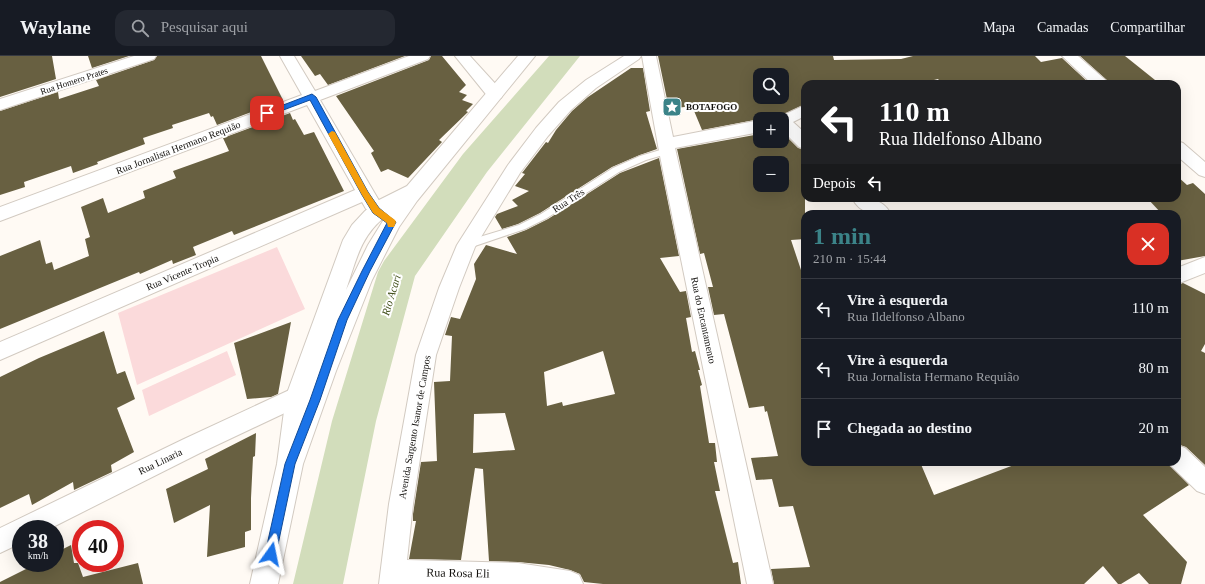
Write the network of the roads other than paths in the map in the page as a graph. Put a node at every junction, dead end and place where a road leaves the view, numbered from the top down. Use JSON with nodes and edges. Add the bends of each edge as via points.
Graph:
{"nodes":[{"id":1,"x":149,"y":56,"type":"edge"},
{"id":2,"x":288,"y":56,"type":"edge"},
{"id":3,"x":423,"y":56,"type":"edge"},
{"id":4,"x":462,"y":56,"type":"edge"},
{"id":5,"x":527,"y":56,"type":"edge"},
{"id":6,"x":634,"y":56,"type":"edge"},
{"id":7,"x":649,"y":56,"type":"edge"},
{"id":8,"x":1069,"y":56,"type":"edge"},
{"id":9,"x":1097,"y":80,"type":"edge"},
{"id":10,"x":495,"y":94,"type":"junction"},
{"id":11,"x":312,"y":97,"type":"junction"},
{"id":12,"x":0,"y":105,"type":"edge"},
{"id":13,"x":801,"y":112,"type":"edge"},
{"id":14,"x":789,"y":118,"type":"edge"},
{"id":15,"x":753,"y":128,"type":"edge"},
{"id":16,"x":789,"y":128,"type":"edge"},
{"id":17,"x":801,"y":139,"type":"edge"},
{"id":18,"x":667,"y":147,"type":"junction"},
{"id":19,"x":1181,"y":150,"type":"edge"},
{"id":20,"x":1205,"y":171,"type":"edge"},
{"id":21,"x":866,"y":202,"type":"edge"},
{"id":22,"x":378,"y":209,"type":"junction"},
{"id":23,"x":877,"y":210,"type":"edge"},
{"id":24,"x":0,"y":214,"type":"edge"},
{"id":25,"x":466,"y":245,"type":"junction"},
{"id":26,"x":1205,"y":265,"type":"edge"},
{"id":27,"x":1181,"y":274,"type":"edge"},
{"id":28,"x":0,"y":351,"type":"edge"},
{"id":29,"x":298,"y":396,"type":"junction"},
{"id":30,"x":1181,"y":460,"type":"edge"},
{"id":31,"x":290,"y":464,"type":"junction"},
{"id":32,"x":1205,"y":483,"type":"edge"},
{"id":33,"x":42,"y":520,"type":"edge"},
{"id":34,"x":12,"y":535,"type":"edge"},
{"id":35,"x":0,"y":541,"type":"edge"},
{"id":36,"x":392,"y":578,"type":"edge"},
{"id":37,"x":264,"y":584,"type":"edge"},
{"id":38,"x":570,"y":584,"type":"edge"},
{"id":39,"x":760,"y":584,"type":"edge"}],
"edges":[{"from":1,"to":12,"type":"street","name":"Rua Homero Prates"},
{"from":2,"to":11,"type":"street"},
{"from":3,"to":11,"type":"street","name":"Rua Jornalista Hermano Requião"},
{"from":4,"to":10,"type":"street"},
{"from":5,"to":10,"type":"street"},
{"from":6,"to":25,"type":"street","name":"Avenida Sargento Isanor de Campos","via":[[591,84],[565,106],[514,169]]},
{"from":7,"to":18,"type":"street","name":"Rua do Encantamento"},
{"from":8,"to":9,"type":"street"},
{"from":10,"to":22,"type":"street","via":[[416,189]]},
{"from":11,"to":22,"type":"street"},
{"from":11,"to":24,"type":"street","name":"Rua Jornalista Hermano Requião"},
{"from":13,"to":14,"type":"street"},
{"from":15,"to":18,"type":"street"},
{"from":16,"to":17,"type":"street"},
{"from":18,"to":25,"type":"lane","name":"Rua Três","via":[[616,170],[544,216],[522,227]]},
{"from":18,"to":39,"type":"street","name":"Rua do Encantamento"},
{"from":19,"to":20,"type":"street"},
{"from":21,"to":23,"type":"street"},
{"from":22,"to":28,"type":"street","name":"Rua Vicente Tropia"},
{"from":22,"to":29,"type":"street","via":[[364,222],[353,240]]},
{"from":22,"to":31,"type":"street","via":[[366,271],[343,320]]},
{"from":25,"to":36,"type":"street","name":"Avenida Sargento Isanor de Campos","via":[[426,355],[401,504]]},
{"from":26,"to":27,"type":"street"},
{"from":29,"to":31,"type":"street"},
{"from":29,"to":33,"type":"street","name":"Rua Linaria"},
{"from":30,"to":32,"type":"street"},
{"from":31,"to":37,"type":"street"},
{"from":34,"to":35,"type":"street"},
{"from":36,"to":38,"type":"street","name":"Rua Rosa Eli","via":[[518,575]]}]}
